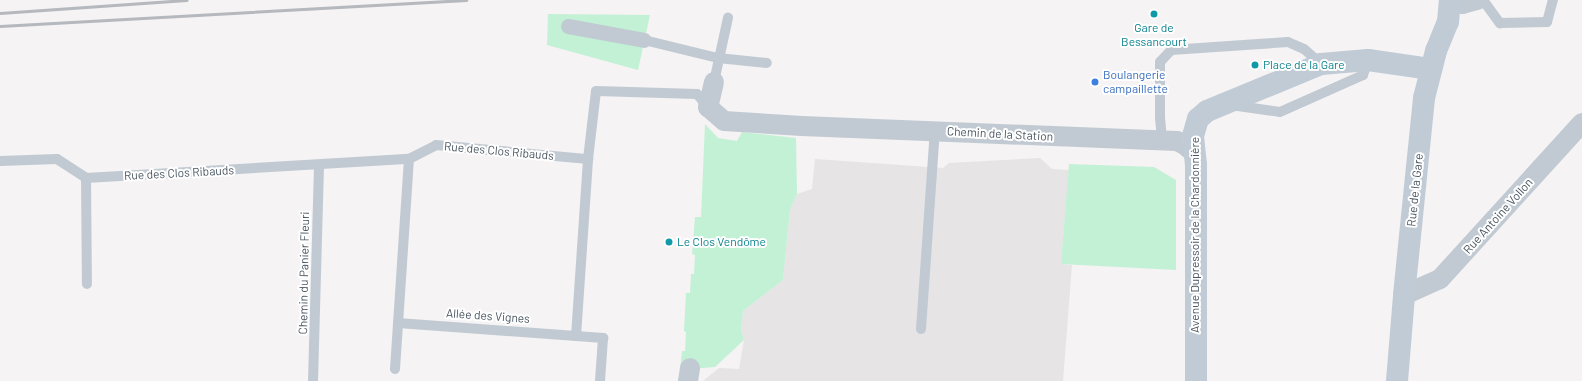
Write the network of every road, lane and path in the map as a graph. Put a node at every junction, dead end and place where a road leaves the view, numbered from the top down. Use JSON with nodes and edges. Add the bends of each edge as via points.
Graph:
{"nodes":[{"id":1,"x":1477,"y":0,"type":"edge"},
{"id":2,"x":1483,"y":0,"type":"edge"},
{"id":3,"x":1553,"y":0,"type":"edge"},
{"id":4,"x":1450,"y":1,"type":"edge"},
{"id":5,"x":728,"y":18,"type":"dead end"},
{"id":6,"x":568,"y":26,"type":"dead end"},
{"id":7,"x":644,"y":40,"type":"joint"},
{"id":8,"x":718,"y":58,"type":"junction"},
{"id":9,"x":1368,"y":60,"type":"junction"},
{"id":10,"x":767,"y":63,"type":"dead end"},
{"id":11,"x":1321,"y":64,"type":"junction"},
{"id":12,"x":1431,"y":69,"type":"junction"},
{"id":13,"x":714,"y":82,"type":"joint"},
{"id":14,"x":1230,"y":101,"type":"junction"},
{"id":15,"x":708,"y":107,"type":"junction"},
{"id":16,"x":1582,"y":124,"type":"edge"},
{"id":17,"x":935,"y":131,"type":"junction"},
{"id":18,"x":1162,"y":140,"type":"junction"},
{"id":19,"x":1194,"y":153,"type":"junction"},
{"id":20,"x":409,"y":159,"type":"junction"},
{"id":21,"x":588,"y":159,"type":"junction"},
{"id":22,"x":0,"y":161,"type":"edge"},
{"id":23,"x":320,"y":165,"type":"junction"},
{"id":24,"x":86,"y":178,"type":"junction"},
{"id":25,"x":87,"y":284,"type":"dead end"},
{"id":26,"x":1404,"y":295,"type":"junction"},
{"id":27,"x":398,"y":323,"type":"junction"},
{"id":28,"x":922,"y":328,"type":"dead end"},
{"id":29,"x":576,"y":336,"type":"junction"},
{"id":30,"x":395,"y":369,"type":"dead end"},
{"id":31,"x":314,"y":381,"type":"edge"},
{"id":32,"x":600,"y":381,"type":"edge"},
{"id":33,"x":1196,"y":381,"type":"edge"},
{"id":34,"x":1397,"y":381,"type":"edge"}],
"edges":[{"from":1,"to":4,"type":"street","via":[[1462,4]]},
{"from":2,"to":3,"type":"lane","via":[[1500,23],[1547,22]]},
{"from":4,"to":12,"type":"main road","name":"Rue de la Gare","via":[[1448,22]]},
{"from":5,"to":8,"type":"lane"},
{"from":6,"to":7,"type":"street"},
{"from":7,"to":8,"type":"lane"},
{"from":8,"to":10,"type":"lane"},
{"from":8,"to":13,"type":"lane"},
{"from":9,"to":11,"type":"main road","name":"Avenue Dupressoir de la Chardonnière"},
{"from":9,"to":12,"type":"main road","name":"Avenue Dupressoir de la Chardonnière"},
{"from":9,"to":14,"type":"lane","via":[[1363,75],[1280,112],[1238,106]]},
{"from":11,"to":14,"type":"main road","name":"Avenue Dupressoir de la Chardonnière"},
{"from":11,"to":18,"type":"lane","via":[[1304,49],[1288,42],[1171,50],[1160,62]]},
{"from":12,"to":26,"type":"main road","name":"Rue de la Gare","via":[[1424,98]]},
{"from":13,"to":15,"type":"street"},
{"from":14,"to":19,"type":"main road","name":"Avenue Dupressoir de la Chardonnière","via":[[1207,111],[1198,119],[1193,136]]},
{"from":15,"to":17,"type":"street","name":"Chemin de la Station","via":[[725,128],[802,126]]},
{"from":15,"to":21,"type":"lane","via":[[697,94],[596,91]]},
{"from":16,"to":26,"type":"street","name":"Rue Antoine Vollon","via":[[1440,279]]},
{"from":17,"to":18,"type":"street","name":"Chemin de la Station"},
{"from":17,"to":28,"type":"lane"},
{"from":18,"to":19,"type":"street","name":"Chemin de la Station","via":[[1177,141]]},
{"from":19,"to":33,"type":"main road","name":"Avenue Dupressoir de la Chardonnière"},
{"from":20,"to":21,"type":"lane","name":"Rue des Clos Ribauds","via":[[436,145]]},
{"from":20,"to":23,"type":"lane","name":"Rue des Clos Ribauds"},
{"from":20,"to":27,"type":"lane"},
{"from":21,"to":29,"type":"lane"},
{"from":22,"to":24,"type":"lane","via":[[57,159]]},
{"from":23,"to":24,"type":"lane","name":"Rue des Clos Ribauds"},
{"from":23,"to":31,"type":"lane","name":"Chemin du Panier Fleuri"},
{"from":24,"to":25,"type":"lane"},
{"from":26,"to":34,"type":"main road","name":"Rue de la Gare"},
{"from":27,"to":29,"type":"lane","name":"Allée des Vignes"},
{"from":27,"to":30,"type":"lane"},
{"from":29,"to":32,"type":"lane","name":"Allée des Vignes","via":[[603,338]]}]}
